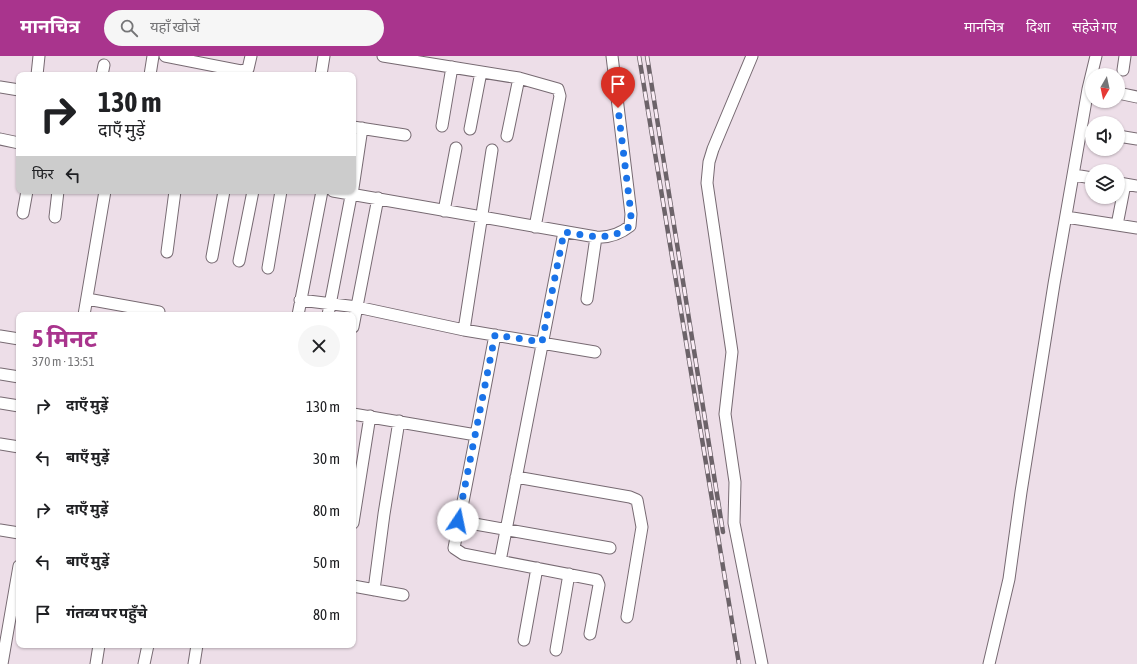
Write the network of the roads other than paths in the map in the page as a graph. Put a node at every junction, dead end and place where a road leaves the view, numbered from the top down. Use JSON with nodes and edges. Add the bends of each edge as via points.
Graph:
{"nodes":[{"id":1,"x":39,"y":56,"type":"edge"},
{"id":2,"x":153,"y":56,"type":"edge"},
{"id":3,"x":165,"y":56,"type":"edge"},
{"id":4,"x":251,"y":56,"type":"edge"},
{"id":5,"x":324,"y":56,"type":"edge"},
{"id":6,"x":383,"y":56,"type":"edge"},
{"id":7,"x":612,"y":56,"type":"edge"},
{"id":8,"x":752,"y":56,"type":"edge"},
{"id":9,"x":1096,"y":56,"type":"edge"},
{"id":10,"x":1125,"y":56,"type":"edge"},
{"id":11,"x":452,"y":67,"type":"junction"},
{"id":12,"x":1094,"y":68,"type":"edge"},
{"id":13,"x":1123,"y":68,"type":"edge"},
{"id":14,"x":37,"y":72,"type":"edge"},
{"id":15,"x":150,"y":72,"type":"edge"},
{"id":16,"x":321,"y":72,"type":"edge"},
{"id":17,"x":481,"y":72,"type":"junction"},
{"id":18,"x":519,"y":78,"type":"junction"},
{"id":19,"x":0,"y":87,"type":"edge"},
{"id":20,"x":16,"y":90,"type":"edge"},
{"id":21,"x":1125,"y":95,"type":"edge"},
{"id":22,"x":1137,"y":97,"type":"edge"},
{"id":23,"x":442,"y":126,"type":"dead end"},
{"id":24,"x":358,"y":127,"type":"edge"},
{"id":25,"x":470,"y":129,"type":"dead end"},
{"id":26,"x":405,"y":135,"type":"dead end"},
{"id":27,"x":507,"y":136,"type":"dead end"},
{"id":28,"x":1125,"y":137,"type":"edge"},
{"id":29,"x":1085,"y":138,"type":"edge"},
{"id":30,"x":0,"y":139,"type":"edge"},
{"id":31,"x":1137,"y":139,"type":"edge"},
{"id":32,"x":16,"y":142,"type":"edge"},
{"id":33,"x":356,"y":148,"type":"edge"},
{"id":34,"x":456,"y":148,"type":"dead end"},
{"id":35,"x":492,"y":150,"type":"dead end"},
{"id":36,"x":1074,"y":175,"type":"junction"},
{"id":37,"x":1085,"y":177,"type":"edge"},
{"id":38,"x":1125,"y":184,"type":"edge"},
{"id":39,"x":1137,"y":186,"type":"edge"},
{"id":40,"x":356,"y":192,"type":"edge"},
{"id":41,"x":26,"y":194,"type":"edge"},
{"id":42,"x":58,"y":194,"type":"edge"},
{"id":43,"x":104,"y":194,"type":"edge"},
{"id":44,"x":175,"y":194,"type":"edge"},
{"id":45,"x":223,"y":194,"type":"edge"},
{"id":46,"x":252,"y":194,"type":"edge"},
{"id":47,"x":280,"y":194,"type":"edge"},
{"id":48,"x":321,"y":194,"type":"edge"},
{"id":49,"x":351,"y":194,"type":"edge"},
{"id":50,"x":378,"y":198,"type":"junction"},
{"id":51,"x":1120,"y":204,"type":"edge"},
{"id":52,"x":444,"y":211,"type":"junction"},
{"id":53,"x":23,"y":213,"type":"dead end"},
{"id":54,"x":55,"y":217,"type":"dead end"},
{"id":55,"x":1066,"y":217,"type":"junction"},
{"id":56,"x":481,"y":218,"type":"junction"},
{"id":57,"x":1118,"y":225,"type":"junction"},
{"id":58,"x":535,"y":227,"type":"junction"},
{"id":59,"x":1137,"y":228,"type":"edge"},
{"id":60,"x":564,"y":232,"type":"junction"},
{"id":61,"x":596,"y":237,"type":"junction"},
{"id":62,"x":167,"y":252,"type":"dead end"},
{"id":63,"x":212,"y":257,"type":"dead end"},
{"id":64,"x":239,"y":261,"type":"dead end"},
{"id":65,"x":268,"y":268,"type":"dead end"},
{"id":66,"x":87,"y":299,"type":"junction"},
{"id":67,"x":587,"y":299,"type":"dead end"},
{"id":68,"x":300,"y":300,"type":"junction"},
{"id":69,"x":330,"y":304,"type":"junction"},
{"id":70,"x":356,"y":307,"type":"junction"},
{"id":71,"x":85,"y":312,"type":"edge"},
{"id":72,"x":159,"y":312,"type":"dead end"},
{"id":73,"x":298,"y":312,"type":"edge"},
{"id":74,"x":329,"y":312,"type":"edge"},
{"id":75,"x":355,"y":312,"type":"edge"},
{"id":76,"x":464,"y":330,"type":"junction"},
{"id":77,"x":495,"y":335,"type":"junction"},
{"id":78,"x":0,"y":336,"type":"edge"},
{"id":79,"x":16,"y":339,"type":"edge"},
{"id":80,"x":542,"y":342,"type":"junction"},
{"id":81,"x":595,"y":352,"type":"dead end"},
{"id":82,"x":0,"y":374,"type":"edge"},
{"id":83,"x":16,"y":377,"type":"edge"},
{"id":84,"x":0,"y":403,"type":"edge"},
{"id":85,"x":16,"y":406,"type":"edge"},
{"id":86,"x":356,"y":414,"type":"edge"},
{"id":87,"x":370,"y":416,"type":"junction"},
{"id":88,"x":399,"y":421,"type":"junction"},
{"id":89,"x":476,"y":435,"type":"junction"},
{"id":90,"x":0,"y":444,"type":"edge"},
{"id":91,"x":16,"y":447,"type":"edge"},
{"id":92,"x":516,"y":477,"type":"junction"},
{"id":93,"x":356,"y":504,"type":"edge"},
{"id":94,"x":458,"y":521,"type":"junction"},
{"id":95,"x":506,"y":529,"type":"junction"},
{"id":96,"x":0,"y":533,"type":"edge"},
{"id":97,"x":16,"y":533,"type":"edge"},
{"id":98,"x":610,"y":548,"type":"dead end"},
{"id":99,"x":500,"y":561,"type":"junction"},
{"id":100,"x":537,"y":568,"type":"junction"},
{"id":101,"x":570,"y":574,"type":"junction"},
{"id":102,"x":16,"y":583,"type":"edge"},
{"id":103,"x":356,"y":587,"type":"edge"},
{"id":104,"x":374,"y":590,"type":"junction"},
{"id":105,"x":403,"y":595,"type":"dead end"},
{"id":106,"x":627,"y":617,"type":"dead end"},
{"id":107,"x":590,"y":634,"type":"dead end"},
{"id":108,"x":524,"y":640,"type":"dead end"},
{"id":109,"x":99,"y":648,"type":"edge"},
{"id":110,"x":147,"y":648,"type":"edge"},
{"id":111,"x":197,"y":648,"type":"edge"},
{"id":112,"x":556,"y":650,"type":"dead end"},
{"id":113,"x":2,"y":664,"type":"edge"},
{"id":114,"x":96,"y":664,"type":"edge"},
{"id":115,"x":144,"y":664,"type":"edge"},
{"id":116,"x":194,"y":664,"type":"edge"},
{"id":117,"x":762,"y":664,"type":"edge"},
{"id":118,"x":989,"y":664,"type":"edge"}],
"edges":[{"from":1,"to":14,"type":"street"},
{"from":2,"to":15,"type":"street"},
{"from":3,"to":4,"type":"street","via":[[241,71],[248,69]]},
{"from":5,"to":16,"type":"street"},
{"from":6,"to":11,"type":"street"},
{"from":7,"to":61,"type":"street","via":[[631,221],[625,230],[611,236]]},
{"from":8,"to":117,"type":"street","via":[[713,149],[707,183],[732,352],[725,414],[735,482],[735,527]]},
{"from":9,"to":12,"type":"street"},
{"from":10,"to":13,"type":"street"},
{"from":11,"to":17,"type":"street"},
{"from":11,"to":23,"type":"street"},
{"from":17,"to":18,"type":"street"},
{"from":17,"to":25,"type":"street"},
{"from":18,"to":27,"type":"street"},
{"from":18,"to":58,"type":"street","via":[[554,87],[560,92]]},
{"from":19,"to":20,"type":"street"},
{"from":21,"to":22,"type":"street"},
{"from":24,"to":26,"type":"street"},
{"from":24,"to":33,"type":"street"},
{"from":28,"to":31,"type":"street"},
{"from":29,"to":36,"type":"street"},
{"from":30,"to":32,"type":"street"},
{"from":34,"to":52,"type":"street"},
{"from":35,"to":56,"type":"street"},
{"from":36,"to":37,"type":"street"},
{"from":36,"to":55,"type":"street"},
{"from":38,"to":39,"type":"street"},
{"from":40,"to":50,"type":"street"},
{"from":41,"to":53,"type":"street"},
{"from":42,"to":54,"type":"street"},
{"from":43,"to":66,"type":"street"},
{"from":44,"to":62,"type":"street"},
{"from":45,"to":63,"type":"street"},
{"from":46,"to":64,"type":"street"},
{"from":47,"to":65,"type":"street"},
{"from":48,"to":68,"type":"street"},
{"from":49,"to":69,"type":"street"},
{"from":50,"to":52,"type":"street"},
{"from":50,"to":70,"type":"street"},
{"from":51,"to":57,"type":"street"},
{"from":52,"to":56,"type":"street"},
{"from":55,"to":57,"type":"street"},
{"from":55,"to":118,"type":"street","via":[[1009,579]]},
{"from":56,"to":58,"type":"street"},
{"from":56,"to":76,"type":"street"},
{"from":57,"to":59,"type":"street"},
{"from":58,"to":60,"type":"street"},
{"from":60,"to":61,"type":"street"},
{"from":60,"to":80,"type":"street"},
{"from":61,"to":67,"type":"street"},
{"from":66,"to":71,"type":"street"},
{"from":66,"to":72,"type":"street"},
{"from":68,"to":69,"type":"street"},
{"from":68,"to":73,"type":"street"},
{"from":69,"to":70,"type":"street"},
{"from":69,"to":74,"type":"street"},
{"from":70,"to":75,"type":"street"},
{"from":70,"to":76,"type":"street"},
{"from":76,"to":77,"type":"street"},
{"from":77,"to":80,"type":"street"},
{"from":77,"to":89,"type":"street"},
{"from":78,"to":79,"type":"street"},
{"from":80,"to":81,"type":"street"},
{"from":80,"to":92,"type":"street"},
{"from":82,"to":83,"type":"street"},
{"from":84,"to":85,"type":"street"},
{"from":86,"to":87,"type":"street"},
{"from":87,"to":88,"type":"street"},
{"from":87,"to":93,"type":"street"},
{"from":88,"to":89,"type":"street"},
{"from":88,"to":104,"type":"street"},
{"from":89,"to":94,"type":"street"},
{"from":90,"to":91,"type":"street"},
{"from":92,"to":95,"type":"street"},
{"from":92,"to":106,"type":"street","via":[[637,500],[642,527]]},
{"from":94,"to":95,"type":"street"},
{"from":94,"to":99,"type":"street","via":[[453,544],[455,551]]},
{"from":95,"to":98,"type":"street"},
{"from":95,"to":99,"type":"street"},
{"from":96,"to":97,"type":"street"},
{"from":99,"to":100,"type":"street"},
{"from":100,"to":101,"type":"street"},
{"from":100,"to":108,"type":"street"},
{"from":101,"to":107,"type":"street","via":[[592,578],[598,582]]},
{"from":101,"to":112,"type":"street"},
{"from":102,"to":113,"type":"street"},
{"from":103,"to":104,"type":"street"},
{"from":104,"to":105,"type":"street"},
{"from":109,"to":114,"type":"street"},
{"from":110,"to":115,"type":"street"},
{"from":111,"to":116,"type":"street"}]}
